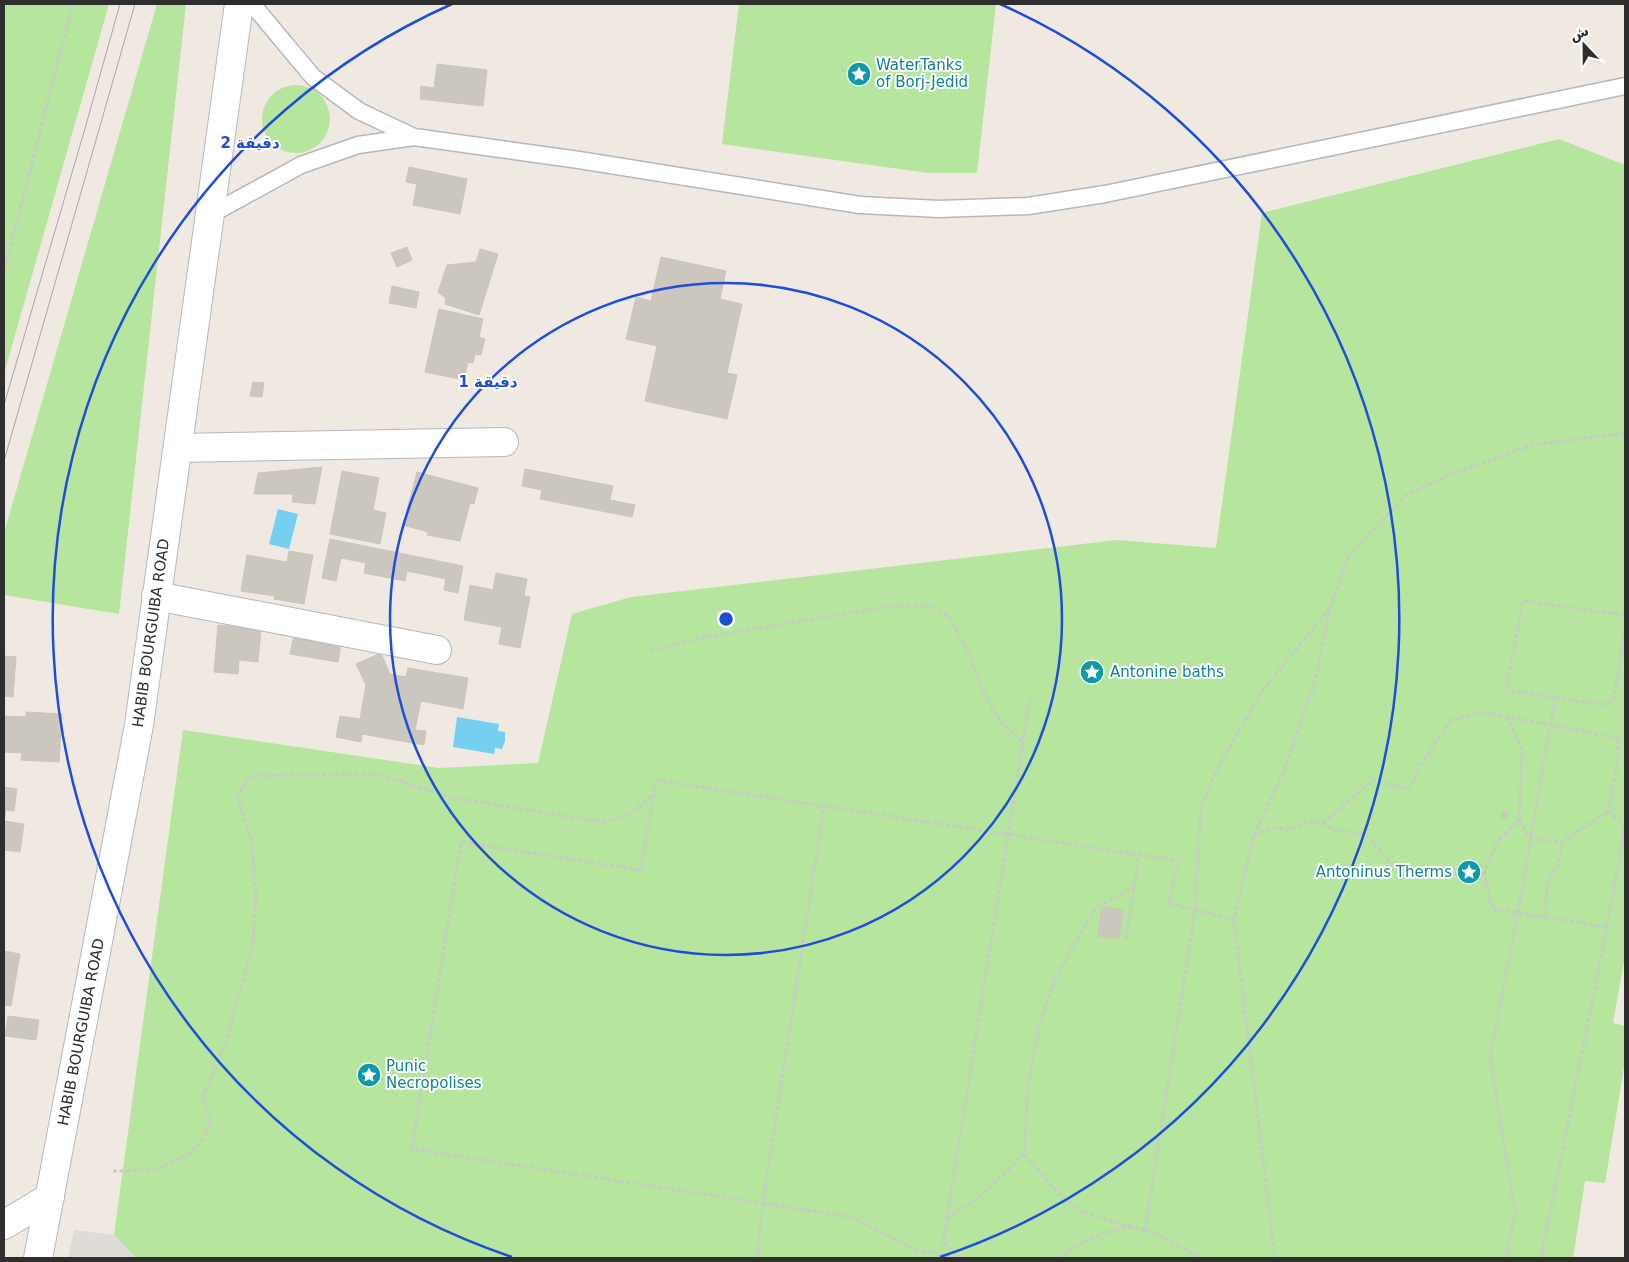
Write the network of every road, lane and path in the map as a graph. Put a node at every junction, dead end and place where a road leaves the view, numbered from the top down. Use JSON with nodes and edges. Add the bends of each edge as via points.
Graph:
{"nodes":[{"id":1,"x":73,"y":4,"type":"edge"},
{"id":2,"x":239,"y":4,"type":"edge"},
{"id":3,"x":252,"y":4,"type":"edge"},
{"id":4,"x":1625,"y":86,"type":"edge"},
{"id":5,"x":414,"y":137,"type":"junction"},
{"id":6,"x":208,"y":216,"type":"junction"},
{"id":7,"x":4,"y":271,"type":"edge"},
{"id":8,"x":1625,"y":433,"type":"edge"},
{"id":9,"x":504,"y":442,"type":"dead end"},
{"id":10,"x":178,"y":448,"type":"junction"},
{"id":11,"x":156,"y":596,"type":"junction"},
{"id":12,"x":1330,"y":608,"type":"junction"},
{"id":13,"x":1625,"y":615,"type":"edge"},
{"id":14,"x":1625,"y":630,"type":"edge"},
{"id":15,"x":437,"y":650,"type":"dead end"},
{"id":16,"x":651,"y":650,"type":"dead end"},
{"id":17,"x":1030,"y":698,"type":"dead end"},
{"id":18,"x":1555,"y":698,"type":"junction"},
{"id":19,"x":1508,"y":716,"type":"junction"},
{"id":20,"x":1550,"y":724,"type":"junction"},
{"id":21,"x":1022,"y":741,"type":"junction"},
{"id":22,"x":653,"y":794,"type":"junction"},
{"id":23,"x":824,"y":806,"type":"junction"},
{"id":24,"x":1609,"y":811,"type":"junction"},
{"id":25,"x":1519,"y":820,"type":"junction"},
{"id":26,"x":1323,"y":823,"type":"junction"},
{"id":27,"x":1625,"y":828,"type":"edge"},
{"id":28,"x":1008,"y":835,"type":"junction"},
{"id":29,"x":1254,"y":835,"type":"junction"},
{"id":30,"x":1531,"y":839,"type":"junction"},
{"id":31,"x":1562,"y":842,"type":"junction"},
{"id":32,"x":1139,"y":855,"type":"junction"},
{"id":33,"x":1484,"y":876,"type":"junction"},
{"id":34,"x":1134,"y":888,"type":"junction"},
{"id":35,"x":1195,"y":911,"type":"junction"},
{"id":36,"x":1518,"y":913,"type":"junction"},
{"id":37,"x":1544,"y":917,"type":"junction"},
{"id":38,"x":1234,"y":920,"type":"junction"},
{"id":39,"x":1607,"y":927,"type":"junction"},
{"id":40,"x":1126,"y":939,"type":"dead end"},
{"id":41,"x":1024,"y":1154,"type":"junction"},
{"id":42,"x":114,"y":1171,"type":"dead end"},
{"id":43,"x":50,"y":1197,"type":"junction"},
{"id":44,"x":763,"y":1202,"type":"junction"},
{"id":45,"x":946,"y":1219,"type":"junction"},
{"id":46,"x":4,"y":1225,"type":"edge"},
{"id":47,"x":1134,"y":1227,"type":"junction"},
{"id":48,"x":1145,"y":1231,"type":"junction"},
{"id":49,"x":38,"y":1258,"type":"edge"},
{"id":50,"x":756,"y":1258,"type":"edge"},
{"id":51,"x":959,"y":1258,"type":"edge"},
{"id":52,"x":1057,"y":1258,"type":"edge"},
{"id":53,"x":1200,"y":1258,"type":"edge"},
{"id":54,"x":1275,"y":1258,"type":"edge"},
{"id":55,"x":1506,"y":1258,"type":"edge"},
{"id":56,"x":1541,"y":1258,"type":"edge"}],
"edges":[{"from":1,"to":7,"type":"path"},
{"from":2,"to":6,"type":"main road","name":"HABIB BOURGUIBA ROAD"},
{"from":3,"to":5,"type":"lane","via":[[313,77],[359,111]]},
{"from":4,"to":5,"type":"lane","via":[[1105,194],[1028,206],[939,209],[860,205]]},
{"from":5,"to":6,"type":"lane","via":[[358,146],[301,165]]},
{"from":6,"to":10,"type":"main road","name":"HABIB BOURGUIBA ROAD"},
{"from":8,"to":12,"type":"path","via":[[1532,445],[1447,476],[1406,495],[1348,557]]},
{"from":9,"to":10,"type":"main road"},
{"from":10,"to":11,"type":"main road","name":"HABIB BOURGUIBA ROAD"},
{"from":11,"to":15,"type":"main road"},
{"from":11,"to":43,"type":"main road","name":"HABIB BOURGUIBA ROAD","via":[[139,725]]},
{"from":12,"to":29,"type":"path","via":[[1314,686],[1283,773]]},
{"from":12,"to":35,"type":"path","via":[[1263,690],[1218,767],[1202,808]]},
{"from":13,"to":18,"type":"path","via":[[1523,601],[1507,684],[1511,691]]},
{"from":14,"to":18,"type":"path","via":[[1614,698],[1605,705]]},
{"from":16,"to":21,"type":"path","via":[[706,637],[885,607],[931,606],[949,616],[988,700],[1003,724]]},
{"from":17,"to":21,"type":"path"},
{"from":18,"to":20,"type":"path"},
{"from":19,"to":20,"type":"path"},
{"from":19,"to":25,"type":"path","via":[[1522,750]]},
{"from":19,"to":26,"type":"path","via":[[1483,712],[1451,720],[1420,766],[1410,790],[1372,780]]},
{"from":20,"to":24,"type":"path","via":[[1618,738]]},
{"from":20,"to":30,"type":"path"},
{"from":21,"to":28,"type":"path"},
{"from":22,"to":23,"type":"path","via":[[656,780]]},
{"from":22,"to":42,"type":"path","via":[[631,814],[603,822],[454,798],[377,774],[250,776],[237,796],[252,841],[256,894],[253,942],[229,1033],[203,1097],[210,1122],[204,1137],[189,1154],[156,1170]]},
{"from":22,"to":44,"type":"path","via":[[641,870],[461,842],[412,1149]]},
{"from":23,"to":28,"type":"path"},
{"from":23,"to":44,"type":"path"},
{"from":24,"to":27,"type":"path"},
{"from":24,"to":31,"type":"path"},
{"from":25,"to":30,"type":"path"},
{"from":25,"to":33,"type":"path","via":[[1497,842]]},
{"from":26,"to":29,"type":"path","via":[[1309,821],[1287,830],[1277,828]]},
{"from":26,"to":33,"type":"path","via":[[1334,830],[1366,834],[1395,868]]},
{"from":27,"to":39,"type":"path"},
{"from":28,"to":32,"type":"path"},
{"from":28,"to":45,"type":"path"},
{"from":29,"to":38,"type":"path"},
{"from":30,"to":31,"type":"path"},
{"from":30,"to":36,"type":"path"},
{"from":31,"to":37,"type":"path","via":[[1558,867],[1548,880]]},
{"from":32,"to":34,"type":"path"},
{"from":32,"to":35,"type":"path","via":[[1179,861],[1168,903]]},
{"from":33,"to":36,"type":"path","via":[[1493,909]]},
{"from":34,"to":40,"type":"path"},
{"from":34,"to":41,"type":"path","via":[[1096,907],[1056,977],[1041,1019],[1028,1084]]},
{"from":35,"to":38,"type":"path"},
{"from":35,"to":48,"type":"path"},
{"from":36,"to":37,"type":"path"},
{"from":36,"to":55,"type":"path","via":[[1490,1056],[1515,1212]]},
{"from":37,"to":39,"type":"path"},
{"from":38,"to":54,"type":"path"},
{"from":39,"to":56,"type":"path"},
{"from":41,"to":45,"type":"path","via":[[981,1196]]},
{"from":41,"to":47,"type":"path","via":[[1079,1211]]},
{"from":43,"to":46,"type":"main road"},
{"from":43,"to":49,"type":"main road","name":"HABIB BOURGUIBA ROAD"},
{"from":44,"to":50,"type":"path"},
{"from":44,"to":51,"type":"path","via":[[852,1217],[914,1249]]},
{"from":45,"to":51,"type":"path","via":[[942,1242]]},
{"from":47,"to":48,"type":"path"},
{"from":47,"to":52,"type":"path","via":[[1087,1240]]},
{"from":48,"to":53,"type":"path"}]}
